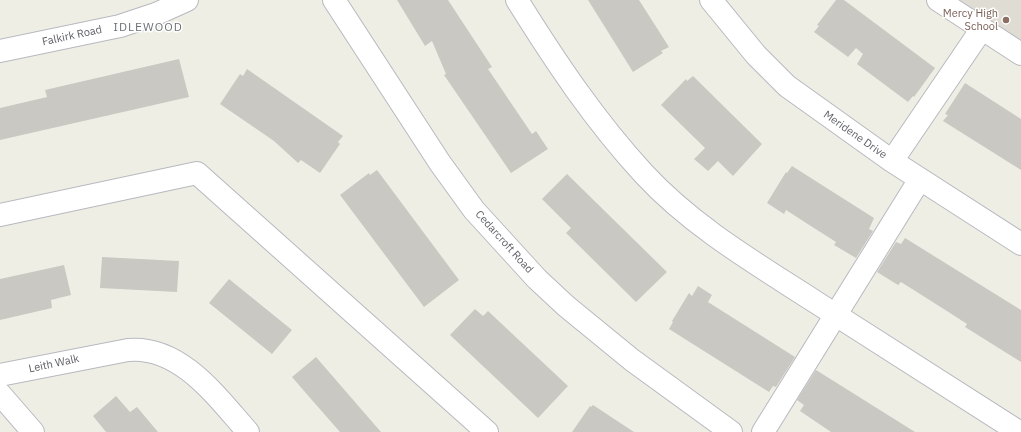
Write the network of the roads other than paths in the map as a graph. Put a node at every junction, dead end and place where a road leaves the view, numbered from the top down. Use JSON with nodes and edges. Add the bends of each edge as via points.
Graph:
{"nodes":[{"id":1,"x":187,"y":0,"type":"edge"},
{"id":2,"x":334,"y":0,"type":"edge"},
{"id":3,"x":517,"y":0,"type":"edge"},
{"id":4,"x":711,"y":0,"type":"edge"},
{"id":5,"x":938,"y":0,"type":"edge"},
{"id":6,"x":150,"y":7,"type":"edge"},
{"id":7,"x":982,"y":30,"type":"junction"},
{"id":8,"x":0,"y":51,"type":"edge"},
{"id":9,"x":1021,"y":54,"type":"edge"},
{"id":10,"x":892,"y":161,"type":"junction"},
{"id":11,"x":920,"y":179,"type":"junction"},
{"id":12,"x":0,"y":215,"type":"edge"},
{"id":13,"x":1021,"y":244,"type":"edge"},
{"id":14,"x":837,"y":315,"type":"junction"},
{"id":15,"x":0,"y":375,"type":"edge"},
{"id":16,"x":0,"y":394,"type":"edge"},
{"id":17,"x":33,"y":432,"type":"edge"},
{"id":18,"x":248,"y":432,"type":"edge"},
{"id":19,"x":487,"y":432,"type":"edge"},
{"id":20,"x":731,"y":432,"type":"edge"},
{"id":21,"x":763,"y":432,"type":"edge"},
{"id":22,"x":1019,"y":432,"type":"edge"}],
"edges":[{"from":1,"to":6,"type":"street","name":"Falkirk Road"},
{"from":2,"to":20,"type":"street","name":"Cedarcroft Road","via":[[440,163],[474,210],[532,273],[590,327]]},
{"from":3,"to":14,"type":"street","via":[[553,59],[594,115],[644,175],[673,202],[740,253]]},
{"from":4,"to":10,"type":"street","name":"Meridene Drive","via":[[756,55],[787,86]]},
{"from":5,"to":7,"type":"street"},
{"from":6,"to":8,"type":"street","name":"Falkirk Road","via":[[120,26]]},
{"from":7,"to":9,"type":"street"},
{"from":7,"to":10,"type":"street"},
{"from":10,"to":11,"type":"street","name":"Meridene Drive"},
{"from":11,"to":13,"type":"street","name":"Meridene Drive"},
{"from":11,"to":14,"type":"street"},
{"from":12,"to":19,"type":"street","via":[[197,173]]},
{"from":14,"to":21,"type":"street"},
{"from":14,"to":22,"type":"street"},
{"from":15,"to":18,"type":"street","name":"Leith Walk","via":[[139,348],[155,351],[174,360],[195,376]]},
{"from":16,"to":17,"type":"street"}]}
